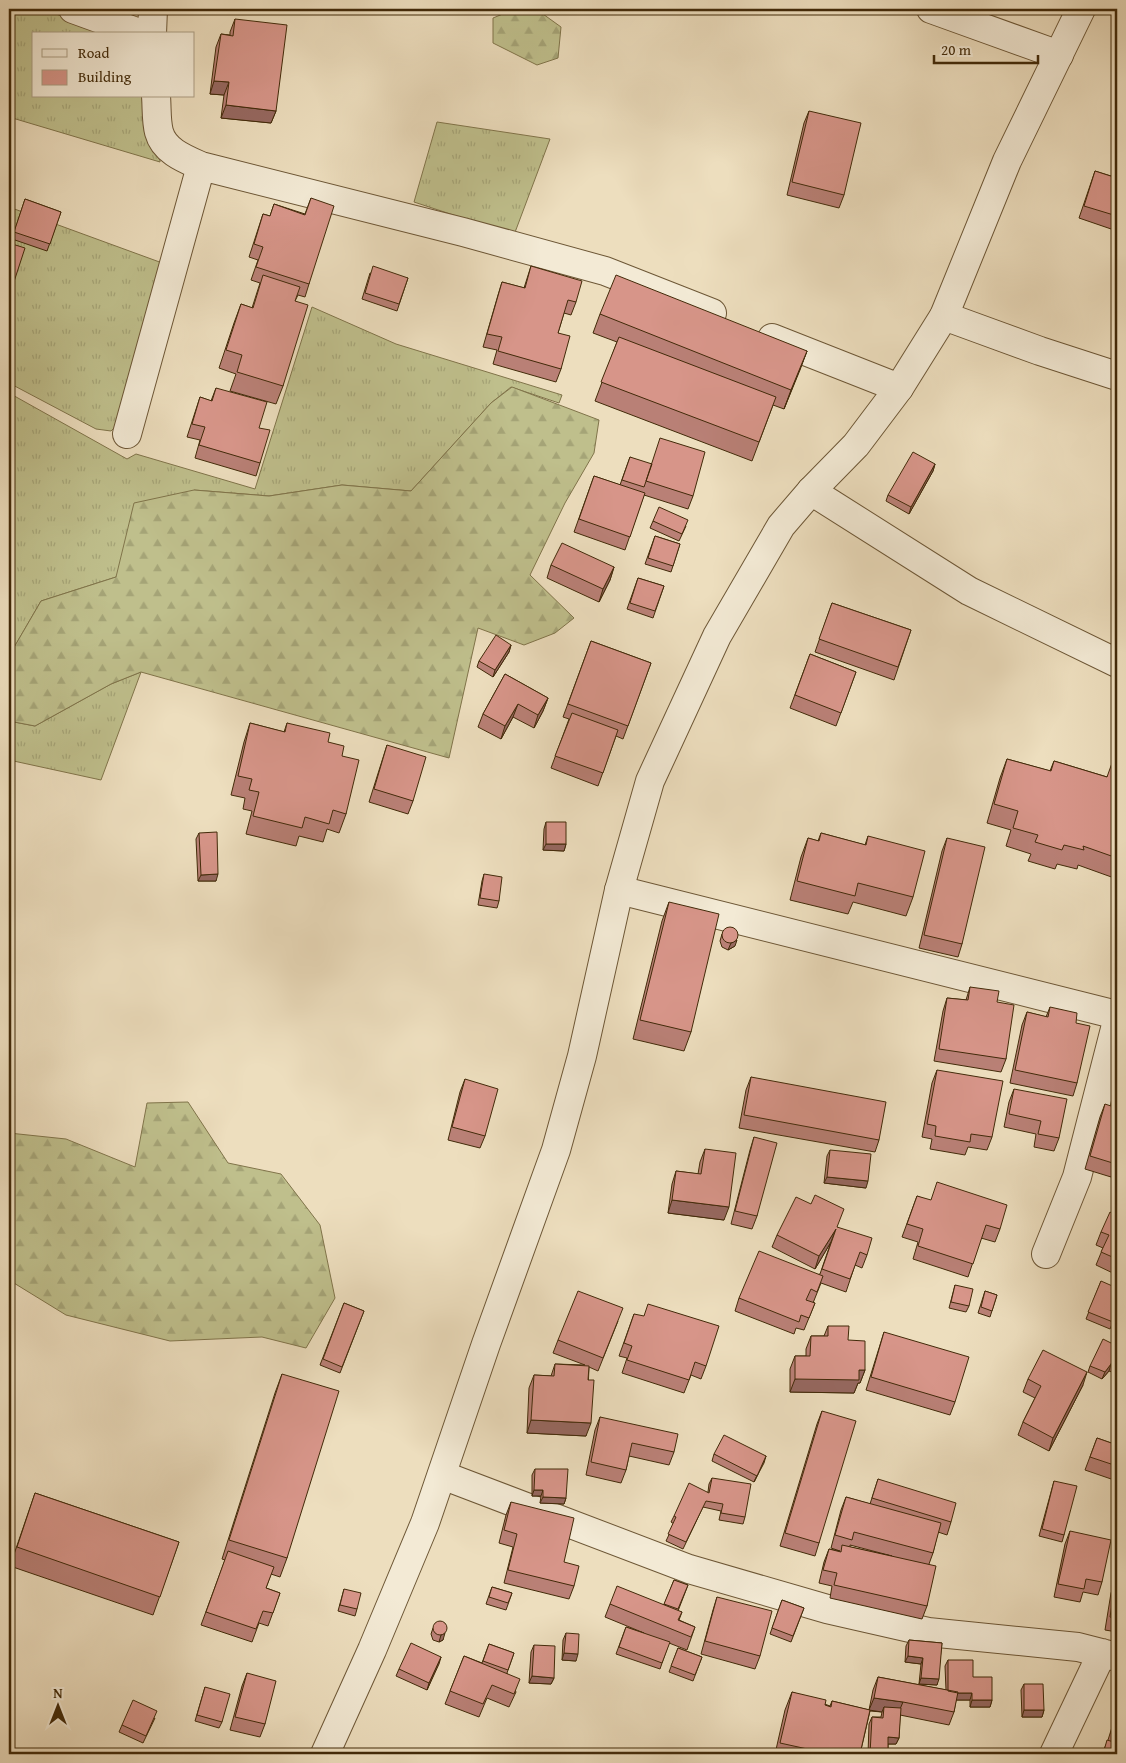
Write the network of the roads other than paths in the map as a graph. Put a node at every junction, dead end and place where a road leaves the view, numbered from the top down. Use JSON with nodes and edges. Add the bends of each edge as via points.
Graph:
{"nodes":[{"id":1,"x":74,"y":9,"type":"edge"},
{"id":2,"x":153,"y":9,"type":"edge"},
{"id":3,"x":931,"y":9,"type":"edge"},
{"id":4,"x":1081,"y":9,"type":"edge"},
{"id":5,"x":137,"y":32,"type":"edge"},
{"id":6,"x":152,"y":32,"type":"edge"},
{"id":7,"x":1059,"y":55,"type":"junction"},
{"id":8,"x":156,"y":98,"type":"edge"},
{"id":9,"x":201,"y":166,"type":"junction"},
{"id":10,"x":944,"y":316,"type":"junction"},
{"id":11,"x":1117,"y":376,"type":"edge"},
{"id":12,"x":899,"y":388,"type":"junction"},
{"id":13,"x":127,"y":434,"type":"dead end"},
{"id":14,"x":811,"y":491,"type":"junction"},
{"id":15,"x":1117,"y":663,"type":"edge"},
{"id":16,"x":619,"y":890,"type":"junction"},
{"id":17,"x":1117,"y":1015,"type":"edge"},
{"id":18,"x":1117,"y":1021,"type":"edge"},
{"id":19,"x":1046,"y":1254,"type":"dead end"},
{"id":20,"x":442,"y":1475,"type":"junction"},
{"id":21,"x":1109,"y":1655,"type":"edge"},
{"id":22,"x":325,"y":1754,"type":"edge"},
{"id":23,"x":1054,"y":1754,"type":"edge"}],
"edges":[{"from":1,"to":5,"type":"street"},
{"from":2,"to":6,"type":"street"},
{"from":3,"to":7,"type":"street"},
{"from":4,"to":7,"type":"street"},
{"from":7,"to":10,"type":"street","via":[[1007,161]]},
{"from":8,"to":9,"type":"street","via":[[159,132],[164,143],[178,156]]},
{"from":9,"to":12,"type":"street","via":[[606,270]]},
{"from":9,"to":13,"type":"street"},
{"from":10,"to":11,"type":"street"},
{"from":10,"to":12,"type":"street"},
{"from":12,"to":14,"type":"street","via":[[856,444]]},
{"from":14,"to":15,"type":"street","via":[[969,591]]},
{"from":14,"to":16,"type":"street","via":[[781,526],[717,636],[650,781]]},
{"from":16,"to":17,"type":"street"},
{"from":16,"to":20,"type":"street","via":[[582,1056],[556,1150]]},
{"from":18,"to":19,"type":"street","via":[[1077,1176]]},
{"from":20,"to":21,"type":"street","via":[[689,1568],[827,1609],[928,1632],[1078,1647]]},
{"from":20,"to":22,"type":"street","via":[[372,1650]]},
{"from":21,"to":23,"type":"street"}]}
